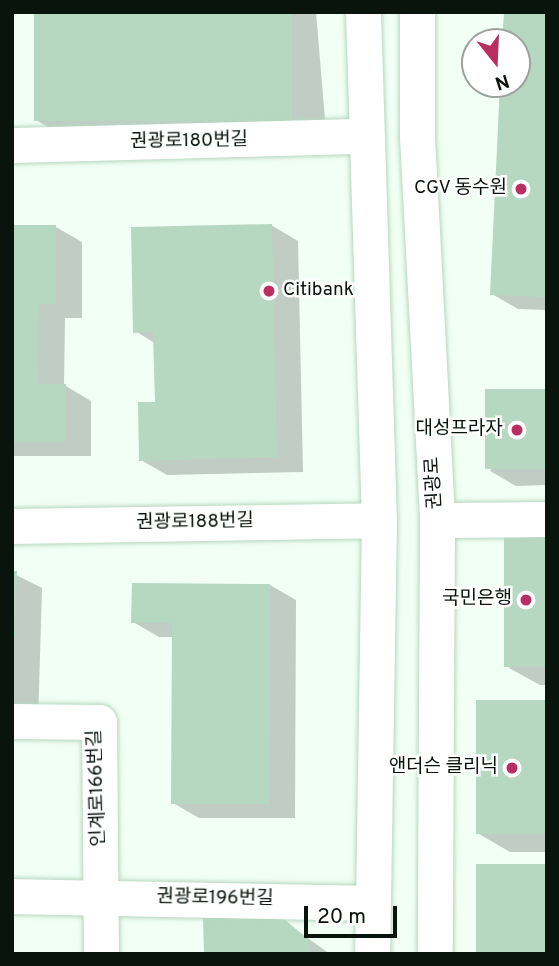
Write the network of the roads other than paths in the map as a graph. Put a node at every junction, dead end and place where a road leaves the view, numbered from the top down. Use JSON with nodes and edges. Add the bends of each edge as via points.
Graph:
{"nodes":[{"id":1,"x":363,"y":12,"type":"edge"},
{"id":2,"x":417,"y":12,"type":"edge"},
{"id":3,"x":366,"y":136,"type":"junction"},
{"id":4,"x":12,"y":145,"type":"edge"},
{"id":5,"x":547,"y":519,"type":"edge"},
{"id":6,"x":379,"y":520,"type":"junction"},
{"id":7,"x":437,"y":520,"type":"junction"},
{"id":8,"x":12,"y":526,"type":"edge"},
{"id":9,"x":12,"y":722,"type":"edge"},
{"id":10,"x":12,"y":896,"type":"edge"},
{"id":11,"x":100,"y":897,"type":"junction"},
{"id":12,"x":371,"y":903,"type":"junction"},
{"id":13,"x":102,"y":954,"type":"edge"},
{"id":14,"x":372,"y":954,"type":"edge"},
{"id":15,"x":435,"y":954,"type":"edge"}],
"edges":[{"from":1,"to":3,"type":"street"},
{"from":2,"to":7,"type":"street","name":"권광로","via":[[417,136]]},
{"from":3,"to":4,"type":"street","name":"권광로180번길"},
{"from":3,"to":6,"type":"street"},
{"from":5,"to":7,"type":"street"},
{"from":6,"to":8,"type":"street","name":"권광로188번길"},
{"from":6,"to":12,"type":"street"},
{"from":7,"to":15,"type":"street","name":"권광로"},
{"from":9,"to":11,"type":"street","name":"인계로166번길","via":[[99,722]]},
{"from":10,"to":11,"type":"street","name":"권광로196번길"},
{"from":11,"to":12,"type":"street","name":"권광로196번길"},
{"from":11,"to":13,"type":"street"},
{"from":12,"to":14,"type":"street"}]}
